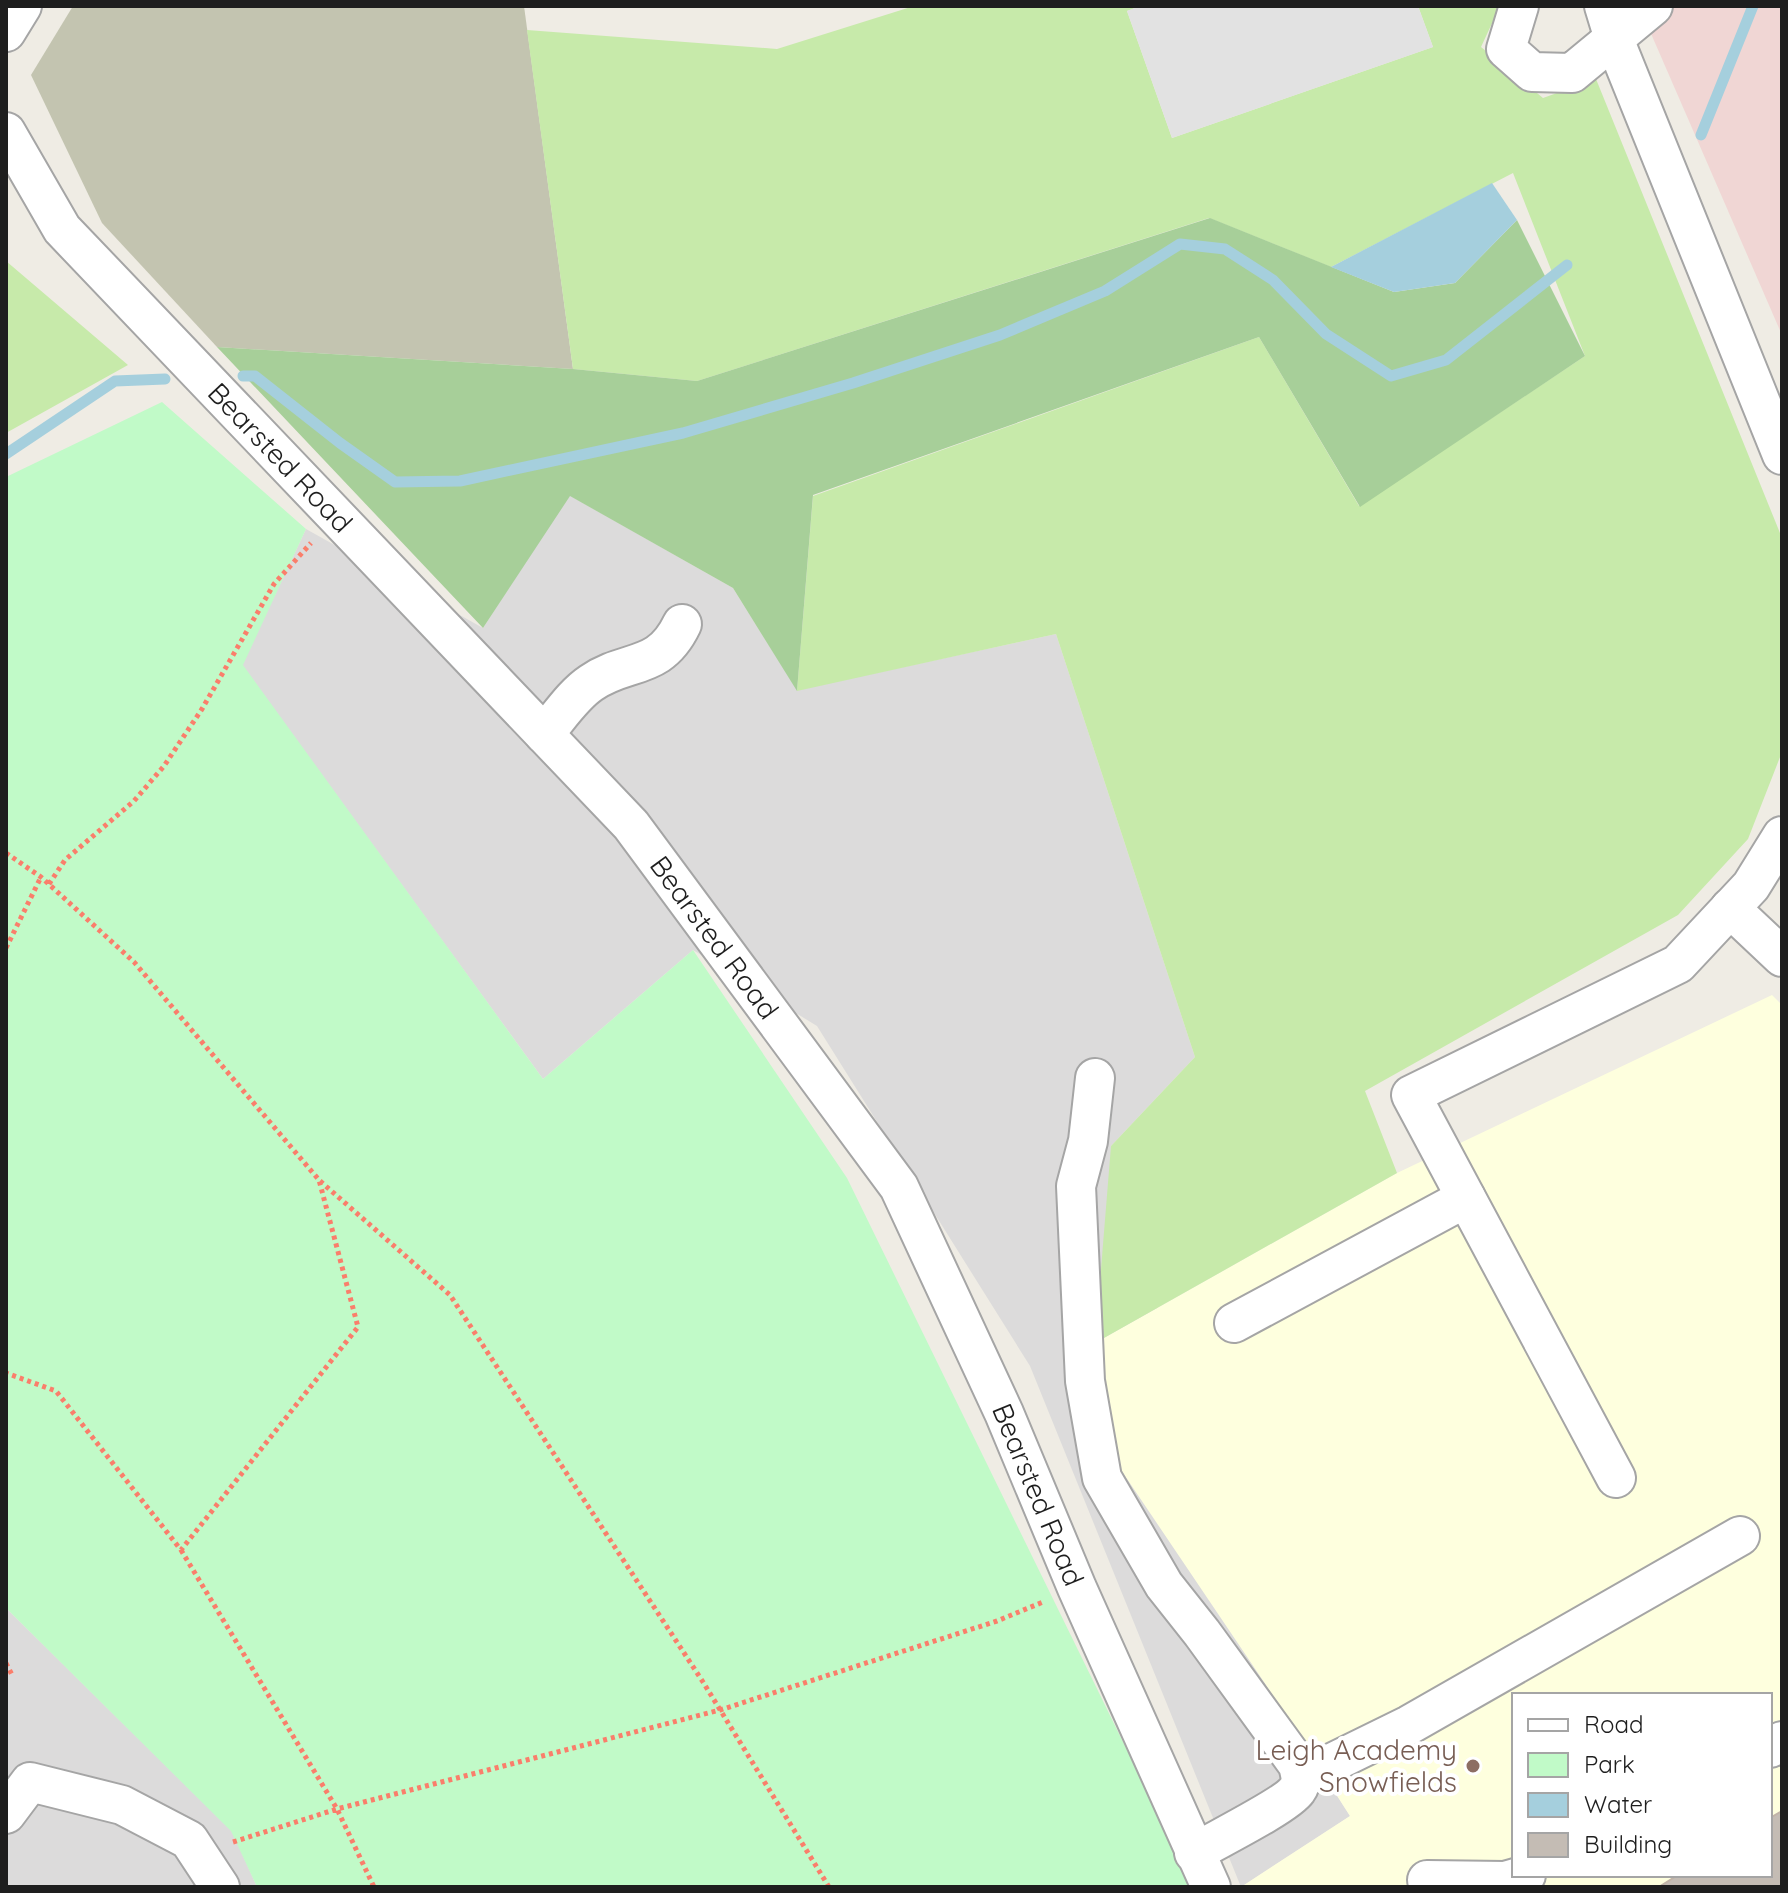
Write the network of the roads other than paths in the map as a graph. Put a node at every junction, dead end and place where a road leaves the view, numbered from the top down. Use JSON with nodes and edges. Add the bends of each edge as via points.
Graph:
{"nodes":[{"id":1,"x":22,"y":6,"type":"edge"},
{"id":2,"x":1519,"y":6,"type":"edge"},
{"id":3,"x":1653,"y":6,"type":"edge"},
{"id":4,"x":1609,"y":23,"type":"edge"},
{"id":5,"x":6,"y":32,"type":"edge"},
{"id":6,"x":6,"y":132,"type":"edge"},
{"id":7,"x":1782,"y":455,"type":"edge"},
{"id":8,"x":682,"y":624,"type":"dead end"},
{"id":9,"x":544,"y":734,"type":"junction"},
{"id":10,"x":1782,"y":836,"type":"edge"},
{"id":11,"x":1730,"y":908,"type":"junction"},
{"id":12,"x":1782,"y":957,"type":"edge"},
{"id":13,"x":1095,"y":1078,"type":"dead end"},
{"id":14,"x":1466,"y":1198,"type":"junction"},
{"id":15,"x":1234,"y":1323,"type":"dead end"},
{"id":16,"x":1616,"y":1478,"type":"dead end"},
{"id":17,"x":1740,"y":1536,"type":"dead end"},
{"id":18,"x":1301,"y":1778,"type":"junction"},
{"id":19,"x":6,"y":1814,"type":"edge"},
{"id":20,"x":1194,"y":1853,"type":"junction"},
{"id":21,"x":1519,"y":1877,"type":"edge"},
{"id":22,"x":1427,"y":1880,"type":"dead end"},
{"id":23,"x":220,"y":1887,"type":"edge"},
{"id":24,"x":1211,"y":1887,"type":"edge"}],
"edges":[{"from":1,"to":5,"type":"street"},
{"from":2,"to":4,"type":"street","via":[[1506,49],[1532,72],[1572,73]]},
{"from":3,"to":4,"type":"street"},
{"from":4,"to":7,"type":"street"},
{"from":6,"to":9,"type":"street","name":"Bearsted Road","via":[[62,229]]},
{"from":8,"to":9,"type":"street","via":[[662,652],[587,685]]},
{"from":9,"to":20,"type":"street","name":"Bearsted Road","via":[[631,825],[899,1187],[1004,1413]]},
{"from":10,"to":11,"type":"street","via":[[1751,886]]},
{"from":11,"to":12,"type":"street"},
{"from":11,"to":14,"type":"street","via":[[1678,964],[1411,1095]]},
{"from":13,"to":18,"type":"street","via":[[1088,1141],[1076,1186],[1085,1381],[1102,1478],[1164,1585],[1298,1765]]},
{"from":14,"to":15,"type":"street"},
{"from":14,"to":16,"type":"street"},
{"from":17,"to":18,"type":"street","via":[[1409,1725]]},
{"from":18,"to":20,"type":"street","via":[[1298,1789],[1282,1802]]},
{"from":19,"to":23,"type":"street","via":[[30,1782],[122,1805],[189,1840]]},
{"from":20,"to":24,"type":"street","name":"Bearsted Road"},
{"from":21,"to":22,"type":"street"}]}
